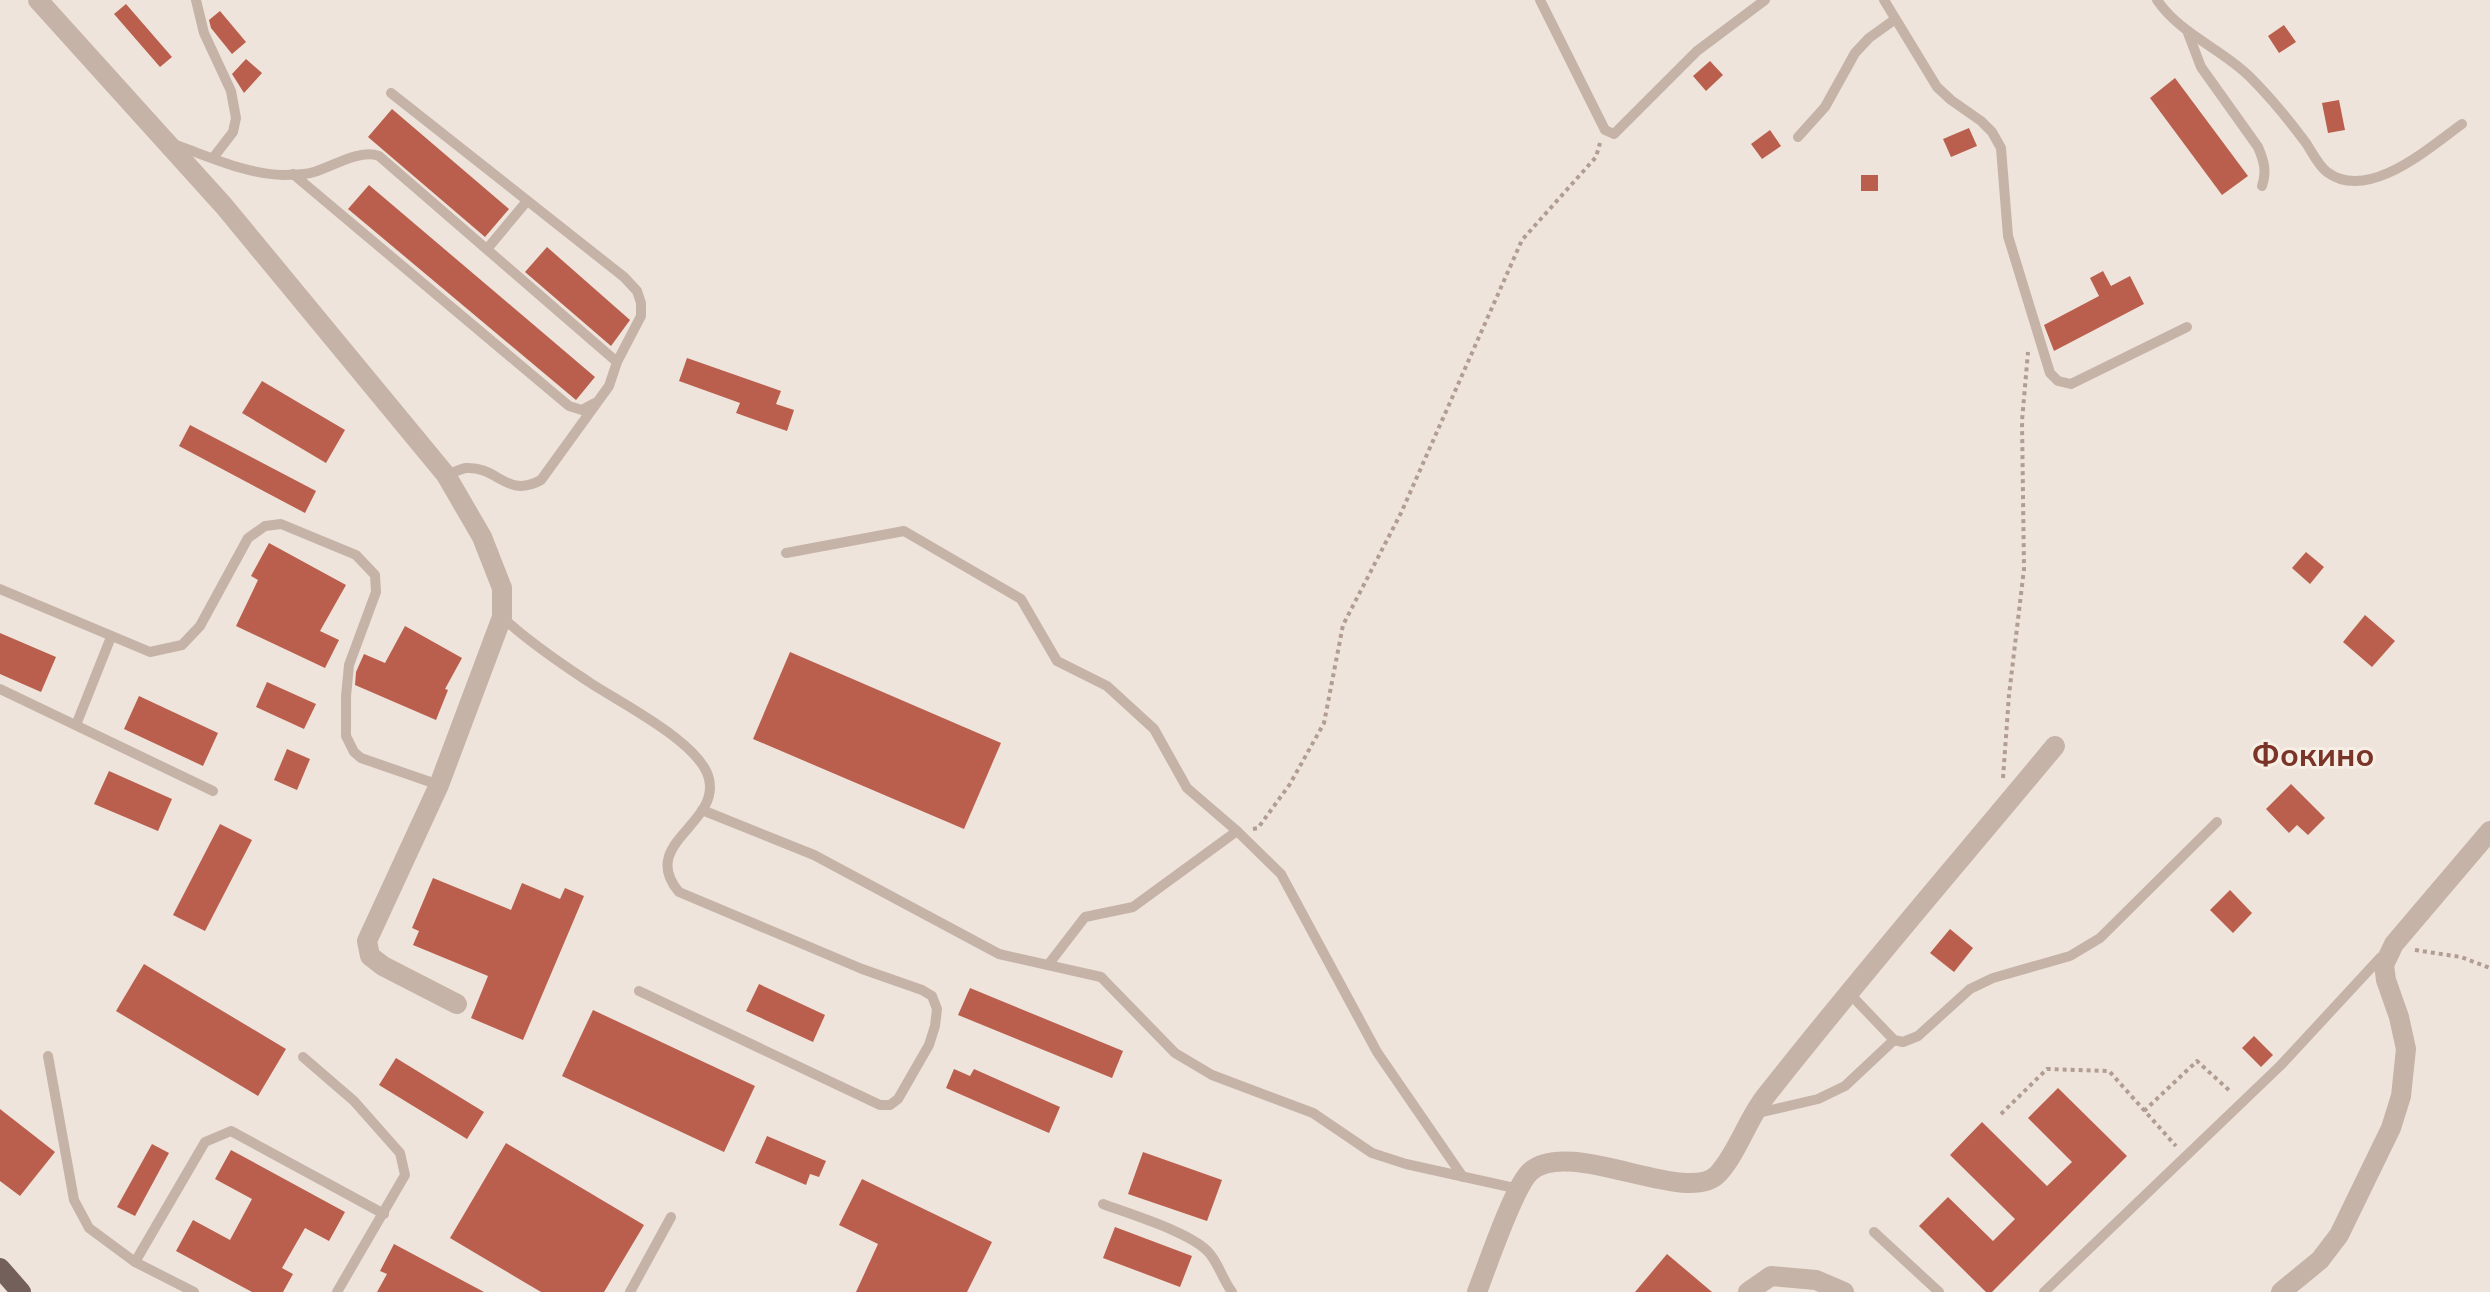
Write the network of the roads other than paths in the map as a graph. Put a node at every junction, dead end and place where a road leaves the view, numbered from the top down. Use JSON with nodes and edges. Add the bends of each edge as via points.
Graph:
{"nodes":[{"id":1,"x":38,"y":0,"type":"edge"},
{"id":2,"x":196,"y":0,"type":"edge"},
{"id":3,"x":1540,"y":0,"type":"edge"},
{"id":4,"x":1765,"y":0,"type":"edge"},
{"id":5,"x":1884,"y":0,"type":"edge"},
{"id":6,"x":2157,"y":0,"type":"edge"},
{"id":7,"x":1894,"y":20,"type":"junction"},
{"id":8,"x":2188,"y":33,"type":"junction"},
{"id":9,"x":391,"y":93,"type":"dead end"},
{"id":10,"x":2462,"y":124,"type":"dead end"},
{"id":11,"x":1798,"y":137,"type":"dead end"},
{"id":12,"x":166,"y":142,"type":"junction"},
{"id":13,"x":213,"y":158,"type":"junction"},
{"id":14,"x":293,"y":174,"type":"junction"},
{"id":15,"x":2262,"y":186,"type":"dead end"},
{"id":16,"x":527,"y":201,"type":"junction"},
{"id":17,"x":487,"y":249,"type":"junction"},
{"id":18,"x":2187,"y":327,"type":"dead end"},
{"id":19,"x":617,"y":362,"type":"junction"},
{"id":20,"x":600,"y":400,"type":"junction"},
{"id":21,"x":446,"y":475,"type":"junction"},
{"id":22,"x":786,"y":553,"type":"dead end"},
{"id":23,"x":0,"y":589,"type":"edge"},
{"id":24,"x":502,"y":617,"type":"junction"},
{"id":25,"x":111,"y":637,"type":"junction"},
{"id":26,"x":0,"y":689,"type":"edge"},
{"id":27,"x":76,"y":725,"type":"junction"},
{"id":28,"x":2055,"y":746,"type":"dead end"},
{"id":29,"x":439,"y":785,"type":"junction"},
{"id":30,"x":213,"y":791,"type":"dead end"},
{"id":31,"x":702,"y":810,"type":"junction"},
{"id":32,"x":2217,"y":822,"type":"dead end"},
{"id":33,"x":1237,"y":831,"type":"junction"},
{"id":34,"x":2490,"y":831,"type":"edge"},
{"id":35,"x":2394,"y":944,"type":"junction"},
{"id":36,"x":1048,"y":965,"type":"junction"},
{"id":37,"x":639,"y":991,"type":"dead end"},
{"id":38,"x":1850,"y":994,"type":"junction"},
{"id":39,"x":457,"y":1004,"type":"dead end"},
{"id":40,"x":1894,"y":1040,"type":"junction"},
{"id":41,"x":48,"y":1056,"type":"dead end"},
{"id":42,"x":303,"y":1057,"type":"dead end"},
{"id":43,"x":1752,"y":1114,"type":"junction"},
{"id":44,"x":1463,"y":1177,"type":"junction"},
{"id":45,"x":1519,"y":1189,"type":"junction"},
{"id":46,"x":1103,"y":1204,"type":"dead end"},
{"id":47,"x":384,"y":1214,"type":"junction"},
{"id":48,"x":671,"y":1217,"type":"dead end"},
{"id":49,"x":1874,"y":1232,"type":"dead end"},
{"id":50,"x":135,"y":1262,"type":"junction"},
{"id":51,"x":0,"y":1268,"type":"edge"},
{"id":52,"x":21,"y":1292,"type":"edge"},
{"id":53,"x":194,"y":1292,"type":"edge"},
{"id":54,"x":337,"y":1292,"type":"edge"},
{"id":55,"x":630,"y":1292,"type":"edge"},
{"id":56,"x":1232,"y":1292,"type":"edge"},
{"id":57,"x":1477,"y":1292,"type":"edge"},
{"id":58,"x":1748,"y":1292,"type":"edge"},
{"id":59,"x":1844,"y":1292,"type":"edge"},
{"id":60,"x":1939,"y":1292,"type":"edge"},
{"id":61,"x":2044,"y":1292,"type":"edge"},
{"id":62,"x":2281,"y":1292,"type":"edge"}],
"edges":[{"from":1,"to":12,"type":"street"},
{"from":2,"to":13,"type":"lane","via":[[236,118],[233,132]]},
{"from":3,"to":4,"type":"lane","via":[[1609,134],[1617,132],[1697,51]]},
{"from":5,"to":7,"type":"lane"},
{"from":6,"to":8,"type":"lane"},
{"from":7,"to":11,"type":"lane","via":[[1855,53],[1825,107]]},
{"from":7,"to":18,"type":"lane","via":[[1937,87],[1981,121],[2001,148],[2008,236],[2050,373],[2071,384]]},
{"from":8,"to":10,"type":"lane","via":[[2249,76],[2325,171],[2341,180],[2381,176]]},
{"from":8,"to":15,"type":"lane","via":[[2201,67],[2258,147],[2266,175]]},
{"from":9,"to":16,"type":"lane"},
{"from":12,"to":13,"type":"lane"},
{"from":12,"to":21,"type":"street"},
{"from":13,"to":14,"type":"lane"},
{"from":14,"to":17,"type":"lane","via":[[309,174],[371,153],[379,156]]},
{"from":14,"to":20,"type":"lane","via":[[569,406],[582,410]]},
{"from":16,"to":17,"type":"lane"},
{"from":16,"to":19,"type":"lane","via":[[637,291],[641,316]]},
{"from":17,"to":19,"type":"lane"},
{"from":19,"to":20,"type":"lane"},
{"from":20,"to":21,"type":"lane","via":[[541,480],[527,488],[466,468]]},
{"from":21,"to":24,"type":"street","via":[[482,537],[502,588]]},
{"from":22,"to":33,"type":"lane","via":[[904,531],[1021,599],[1057,661],[1107,686],[1154,729],[1187,788]]},
{"from":23,"to":25,"type":"lane"},
{"from":24,"to":29,"type":"street"},
{"from":24,"to":31,"type":"lane","via":[[588,682],[661,727],[695,757],[710,778]]},
{"from":25,"to":27,"type":"lane"},
{"from":25,"to":29,"type":"lane","via":[[150,652],[182,645],[200,626],[248,538],[265,526],[281,524],[356,555],[375,575],[376,592],[349,665],[346,736],[361,758]]},
{"from":26,"to":27,"type":"lane"},
{"from":27,"to":30,"type":"lane"},
{"from":28,"to":38,"type":"street"},
{"from":29,"to":39,"type":"street","via":[[367,941],[370,956],[383,966]]},
{"from":31,"to":36,"type":"lane","via":[[814,855],[999,954]]},
{"from":31,"to":37,"type":"lane","via":[[669,852],[669,880],[679,892],[932,996],[937,1009],[929,1045],[898,1099],[880,1105]]},
{"from":32,"to":40,"type":"lane","via":[[2100,938],[2062,960],[1970,989],[1918,1036]]},
{"from":33,"to":36,"type":"lane","via":[[1133,907],[1085,917]]},
{"from":33,"to":44,"type":"lane","via":[[1281,874],[1377,1052]]},
{"from":34,"to":35,"type":"street"},
{"from":35,"to":61,"type":"lane","via":[[2281,1065]]},
{"from":35,"to":62,"type":"street","via":[[2384,965],[2406,1049],[2391,1128],[2339,1235],[2320,1260]]},
{"from":36,"to":44,"type":"lane","via":[[1101,977],[1175,1053],[1212,1075],[1313,1113],[1372,1153]]},
{"from":38,"to":40,"type":"lane"},
{"from":38,"to":43,"type":"street"},
{"from":40,"to":43,"type":"lane","via":[[1845,1086],[1818,1099]]},
{"from":41,"to":50,"type":"lane","via":[[74,1200],[89,1228]]},
{"from":42,"to":47,"type":"lane","via":[[354,1101],[400,1153],[405,1175]]},
{"from":43,"to":45,"type":"street","via":[[1717,1175],[1703,1183],[1563,1160],[1529,1172]]},
{"from":44,"to":45,"type":"lane"},
{"from":45,"to":57,"type":"street"},
{"from":46,"to":56,"type":"lane","via":[[1186,1236],[1210,1253]]},
{"from":47,"to":50,"type":"lane","via":[[231,1131],[205,1142]]},
{"from":47,"to":54,"type":"lane"},
{"from":48,"to":55,"type":"lane"},
{"from":49,"to":60,"type":"lane"},
{"from":50,"to":53,"type":"lane"},
{"from":51,"to":52,"type":"main road"},
{"from":58,"to":59,"type":"street","via":[[1771,1276],[1816,1280]]}]}
